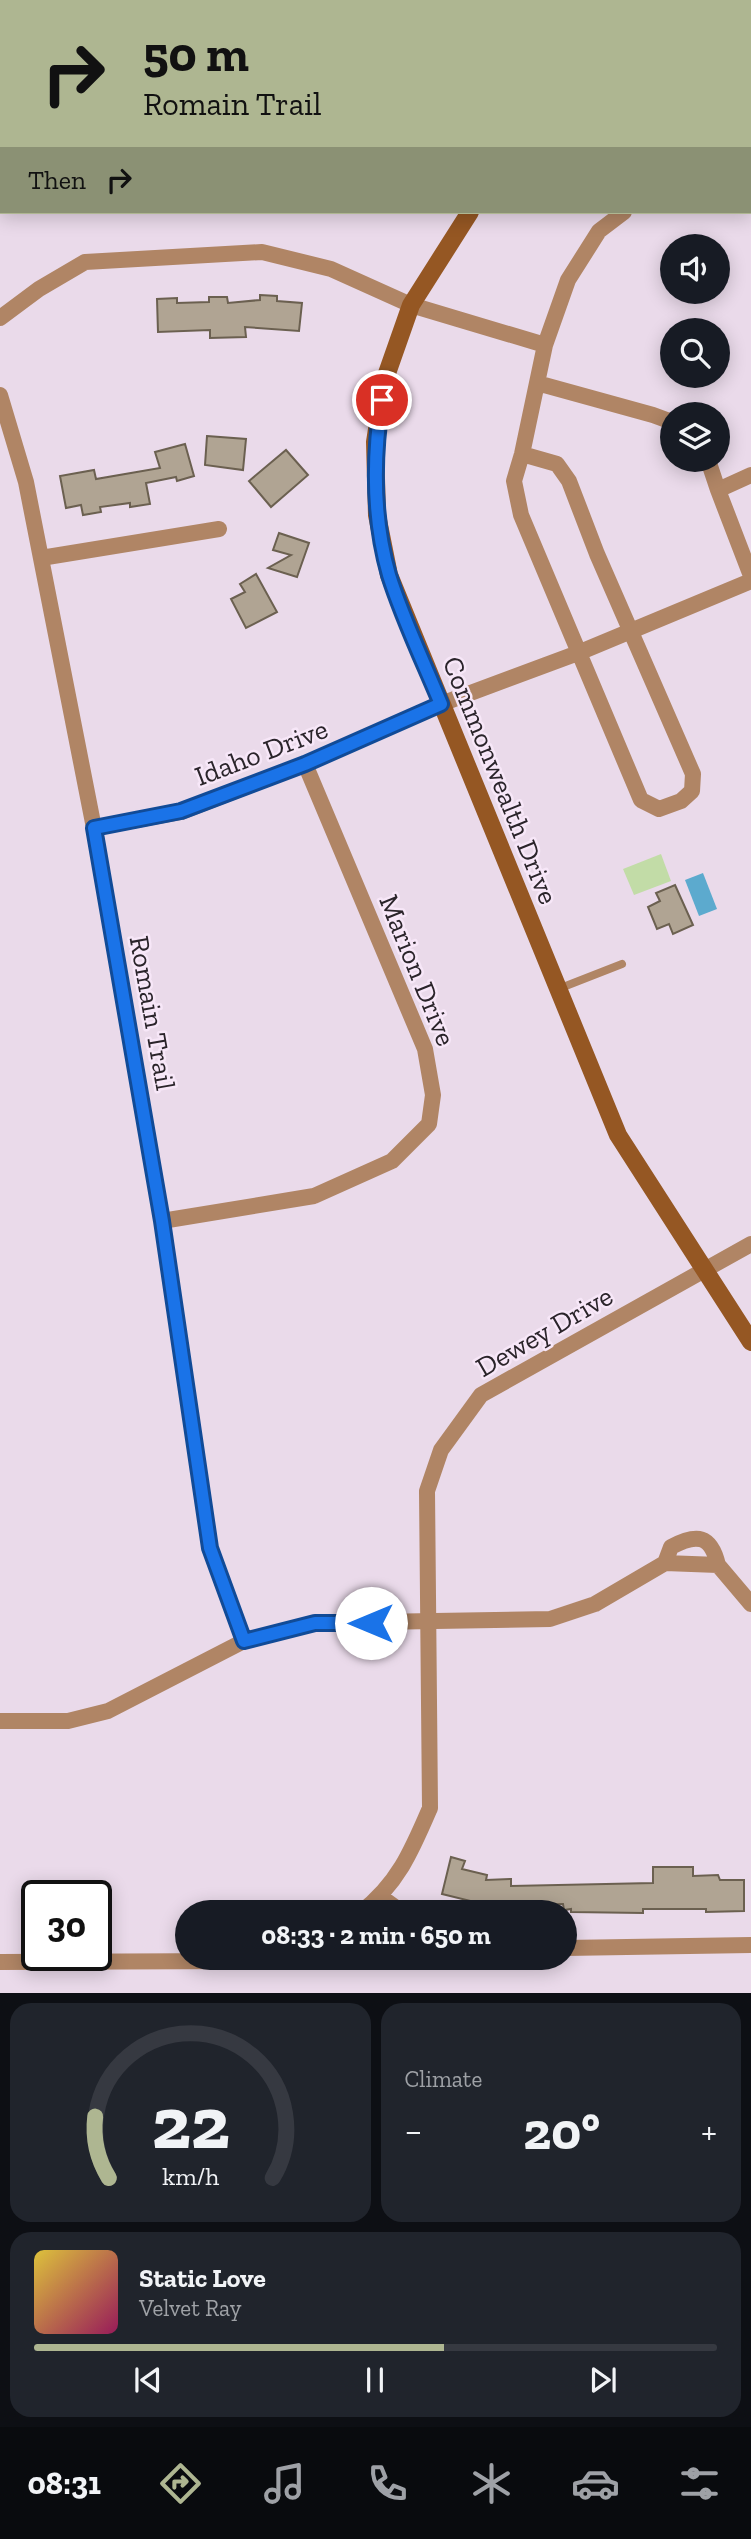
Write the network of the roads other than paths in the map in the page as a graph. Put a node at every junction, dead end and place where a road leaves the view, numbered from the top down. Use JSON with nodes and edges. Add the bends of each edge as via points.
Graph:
{"nodes":[{"id":1,"x":469,"y":214,"type":"edge"},
{"id":2,"x":621,"y":214,"type":"edge"},
{"id":3,"x":411,"y":305,"type":"junction"},
{"id":4,"x":0,"y":318,"type":"edge"},
{"id":5,"x":545,"y":345,"type":"junction"},
{"id":6,"x":537,"y":383,"type":"junction"},
{"id":7,"x":0,"y":396,"type":"edge"},
{"id":8,"x":660,"y":418,"type":"edge"},
{"id":9,"x":522,"y":454,"type":"junction"},
{"id":10,"x":712,"y":472,"type":"edge"},
{"id":11,"x":751,"y":475,"type":"edge"},
{"id":12,"x":718,"y":490,"type":"junction"},
{"id":13,"x":219,"y":529,"type":"dead end"},
{"id":14,"x":41,"y":558,"type":"junction"},
{"id":15,"x":751,"y":576,"type":"edge"},
{"id":16,"x":751,"y":582,"type":"edge"},
{"id":17,"x":631,"y":631,"type":"junction"},
{"id":18,"x":578,"y":653,"type":"junction"},
{"id":19,"x":441,"y":704,"type":"junction"},
{"id":20,"x":305,"y":764,"type":"junction"},
{"id":21,"x":94,"y":828,"type":"junction"},
{"id":22,"x":622,"y":964,"type":"dead end"},
{"id":23,"x":558,"y":989,"type":"junction"},
{"id":24,"x":162,"y":1221,"type":"junction"},
{"id":25,"x":751,"y":1244,"type":"edge"},
{"id":26,"x":706,"y":1270,"type":"junction"},
{"id":27,"x":751,"y":1342,"type":"edge"},
{"id":28,"x":665,"y":1563,"type":"junction"},
{"id":29,"x":718,"y":1565,"type":"junction"},
{"id":30,"x":751,"y":1604,"type":"edge"},
{"id":31,"x":427,"y":1622,"type":"junction"},
{"id":32,"x":244,"y":1641,"type":"junction"},
{"id":33,"x":0,"y":1721,"type":"edge"},
{"id":34,"x":381,"y":1897,"type":"junction"},
{"id":35,"x":377,"y":1900,"type":"edge"},
{"id":36,"x":385,"y":1900,"type":"edge"},
{"id":37,"x":751,"y":1945,"type":"edge"},
{"id":38,"x":577,"y":1948,"type":"edge"},
{"id":39,"x":175,"y":1961,"type":"edge"},
{"id":40,"x":0,"y":1962,"type":"edge"}],
"edges":[{"from":1,"to":3,"type":"street","name":"Commonwealth Drive"},
{"from":2,"to":5,"type":"street","via":[[599,231],[568,280]]},
{"from":3,"to":4,"type":"street","via":[[331,269],[262,252],[85,262]]},
{"from":3,"to":5,"type":"street"},
{"from":3,"to":19,"type":"street","name":"Commonwealth Drive","via":[[385,379],[375,442],[377,515],[389,575]]},
{"from":5,"to":6,"type":"street"},
{"from":6,"to":8,"type":"street"},
{"from":6,"to":9,"type":"street"},
{"from":7,"to":14,"type":"street","name":"Romain Trail","via":[[26,482]]},
{"from":9,"to":17,"type":"street","via":[[557,464],[569,481]]},
{"from":9,"to":18,"type":"street","via":[[514,481],[521,514]]},
{"from":10,"to":12,"type":"street"},
{"from":11,"to":12,"type":"street"},
{"from":12,"to":15,"type":"street"},
{"from":13,"to":14,"type":"street"},
{"from":14,"to":21,"type":"street","name":"Romain Trail"},
{"from":16,"to":17,"type":"street","name":"Idaho Drive"},
{"from":17,"to":18,"type":"street","name":"Idaho Drive"},
{"from":17,"to":18,"type":"street","via":[[693,774],[692,791],[681,801],[659,809],[641,800]]},
{"from":18,"to":19,"type":"street","name":"Idaho Drive"},
{"from":19,"to":20,"type":"street","name":"Idaho Drive"},
{"from":19,"to":23,"type":"street","name":"Commonwealth Drive"},
{"from":20,"to":21,"type":"street","name":"Idaho Drive","via":[[181,811]]},
{"from":20,"to":24,"type":"street","name":"Marion Drive","via":[[425,1049],[433,1095],[429,1124],[392,1161],[314,1196]]},
{"from":21,"to":24,"type":"street","name":"Romain Trail"},
{"from":22,"to":23,"type":"lane"},
{"from":23,"to":26,"type":"street","name":"Commonwealth Drive","via":[[618,1135]]},
{"from":24,"to":32,"type":"street","name":"Romain Trail","via":[[210,1548]]},
{"from":25,"to":26,"type":"street","name":"Dewey Drive"},
{"from":26,"to":27,"type":"street","name":"Commonwealth Drive"},
{"from":26,"to":31,"type":"street","name":"Dewey Drive","via":[[481,1395],[441,1450],[427,1491]]},
{"from":28,"to":29,"type":"street"},
{"from":28,"to":29,"type":"street","via":[[671,1547],[688,1538],[706,1540],[715,1549]]},
{"from":28,"to":31,"type":"street","via":[[595,1604],[550,1619]]},
{"from":29,"to":30,"type":"street"},
{"from":31,"to":32,"type":"street","via":[[315,1623]]},
{"from":31,"to":34,"type":"street","name":"Dewey Drive","via":[[430,1808],[410,1855]]},
{"from":32,"to":33,"type":"street","via":[[108,1711],[68,1721]]},
{"from":34,"to":35,"type":"street","name":"Dewey Drive"},
{"from":34,"to":36,"type":"street"},
{"from":37,"to":38,"type":"street"},
{"from":39,"to":40,"type":"street"}]}
